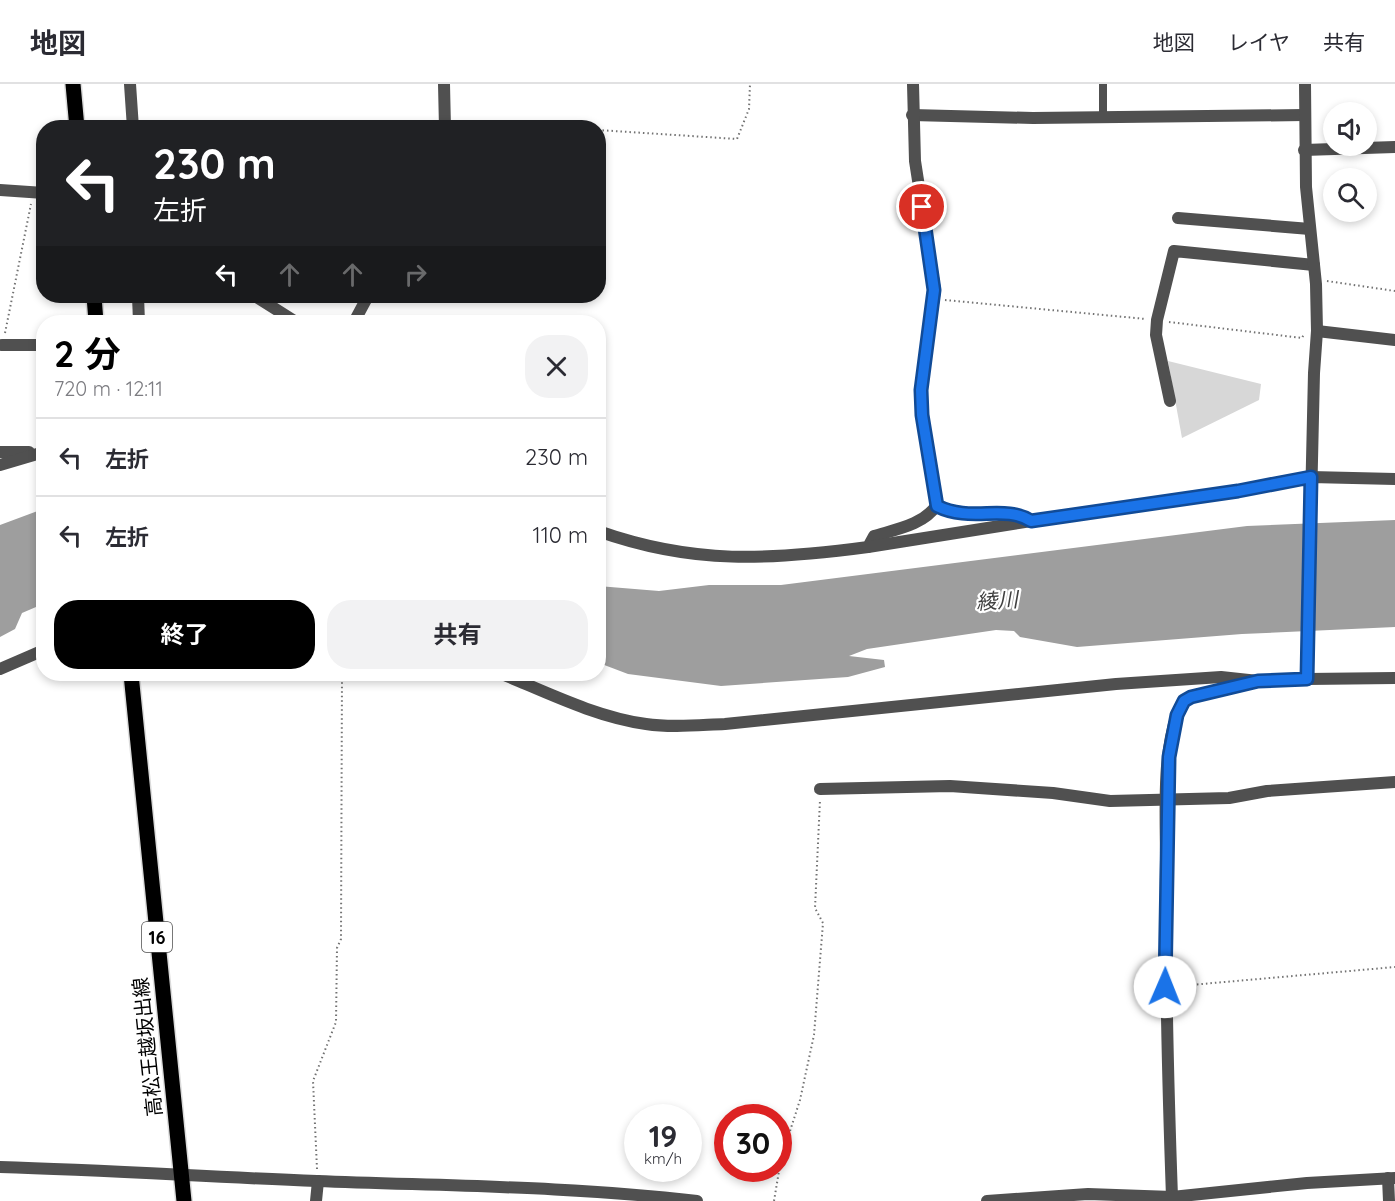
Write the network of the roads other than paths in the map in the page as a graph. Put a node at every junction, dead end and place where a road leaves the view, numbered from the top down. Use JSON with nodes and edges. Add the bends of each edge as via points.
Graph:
{"nodes":[{"id":1,"x":73,"y":84,"type":"edge"},
{"id":2,"x":130,"y":84,"type":"edge"},
{"id":3,"x":444,"y":84,"type":"edge"},
{"id":4,"x":913,"y":84,"type":"edge"},
{"id":5,"x":1103,"y":84,"type":"edge"},
{"id":6,"x":1305,"y":84,"type":"edge"},
{"id":7,"x":912,"y":115,"type":"junction"},
{"id":8,"x":1103,"y":115,"type":"junction"},
{"id":9,"x":1304,"y":115,"type":"junction"},
{"id":10,"x":76,"y":120,"type":"edge"},
{"id":11,"x":132,"y":120,"type":"edge"},
{"id":12,"x":445,"y":120,"type":"edge"},
{"id":13,"x":1395,"y":147,"type":"edge"},
{"id":14,"x":1304,"y":150,"type":"junction"},
{"id":15,"x":0,"y":190,"type":"edge"},
{"id":16,"x":36,"y":192,"type":"edge"},
{"id":17,"x":1178,"y":218,"type":"dead end"},
{"id":18,"x":1310,"y":229,"type":"junction"},
{"id":19,"x":1314,"y":265,"type":"junction"},
{"id":20,"x":266,"y":303,"type":"edge"},
{"id":21,"x":285,"y":315,"type":"edge"},
{"id":22,"x":1311,"y":330,"type":"junction"},
{"id":23,"x":1395,"y":340,"type":"edge"},
{"id":24,"x":2,"y":345,"type":"road end"},
{"id":25,"x":36,"y":345,"type":"edge"},
{"id":26,"x":1170,"y":401,"type":"dead end"},
{"id":27,"x":0,"y":452,"type":"edge"},
{"id":28,"x":36,"y":453,"type":"edge"},
{"id":29,"x":36,"y":455,"type":"edge"},
{"id":30,"x":0,"y":465,"type":"edge"},
{"id":31,"x":1395,"y":479,"type":"edge"},
{"id":32,"x":1311,"y":482,"type":"junction"},
{"id":33,"x":937,"y":506,"type":"junction"},
{"id":34,"x":1031,"y":521,"type":"junction"},
{"id":35,"x":606,"y":534,"type":"edge"},
{"id":36,"x":868,"y":547,"type":"junction"},
{"id":37,"x":36,"y":653,"type":"edge"},
{"id":38,"x":0,"y":669,"type":"edge"},
{"id":39,"x":1307,"y":676,"type":"junction"},
{"id":40,"x":1395,"y":678,"type":"edge"},
{"id":41,"x":132,"y":681,"type":"edge"},
{"id":42,"x":519,"y":681,"type":"edge"},
{"id":43,"x":1258,"y":681,"type":"junction"},
{"id":44,"x":1395,"y":782,"type":"edge"},
{"id":45,"x":820,"y":789,"type":"road end"},
{"id":46,"x":1167,"y":798,"type":"junction"},
{"id":47,"x":0,"y":1167,"type":"edge"},
{"id":48,"x":181,"y":1175,"type":"junction"},
{"id":49,"x":1391,"y":1178,"type":"edge"},
{"id":50,"x":318,"y":1181,"type":"junction"},
{"id":51,"x":1172,"y":1197,"type":"junction"},
{"id":52,"x":184,"y":1201,"type":"edge"},
{"id":53,"x":316,"y":1201,"type":"edge"},
{"id":54,"x":697,"y":1201,"type":"edge"},
{"id":55,"x":987,"y":1201,"type":"edge"},
{"id":56,"x":1389,"y":1201,"type":"edge"}],
"edges":[{"from":1,"to":10,"type":"main road"},
{"from":2,"to":11,"type":"street"},
{"from":3,"to":12,"type":"street"},
{"from":4,"to":7,"type":"street"},
{"from":5,"to":8,"type":"lane"},
{"from":6,"to":9,"type":"street"},
{"from":7,"to":8,"type":"street"},
{"from":7,"to":33,"type":"street","via":[[934,299],[921,390]]},
{"from":8,"to":9,"type":"street"},
{"from":9,"to":14,"type":"street"},
{"from":13,"to":14,"type":"street"},
{"from":14,"to":18,"type":"street"},
{"from":15,"to":16,"type":"street"},
{"from":17,"to":18,"type":"street"},
{"from":18,"to":19,"type":"street"},
{"from":19,"to":22,"type":"street"},
{"from":19,"to":26,"type":"street","via":[[1174,251],[1156,335]]},
{"from":20,"to":21,"type":"street"},
{"from":22,"to":23,"type":"street"},
{"from":22,"to":32,"type":"street"},
{"from":24,"to":25,"type":"street"},
{"from":27,"to":28,"type":"street"},
{"from":29,"to":30,"type":"street"},
{"from":31,"to":32,"type":"street"},
{"from":32,"to":34,"type":"street"},
{"from":32,"to":39,"type":"street"},
{"from":33,"to":34,"type":"street","via":[[968,516],[1021,515]]},
{"from":33,"to":36,"type":"street","via":[[929,516],[874,536]]},
{"from":34,"to":36,"type":"street"},
{"from":35,"to":36,"type":"street","via":[[641,546],[720,558]]},
{"from":37,"to":38,"type":"street"},
{"from":39,"to":40,"type":"street"},
{"from":39,"to":43,"type":"street"},
{"from":41,"to":48,"type":"main road","name":"高松王越坂出線","number":"16"},
{"from":42,"to":43,"type":"street","via":[[617,718],[678,726],[1116,684],[1221,677]]},
{"from":43,"to":46,"type":"street","via":[[1184,701],[1177,715],[1169,757]]},
{"from":44,"to":46,"type":"street","via":[[1268,791],[1229,798]]},
{"from":45,"to":46,"type":"street","via":[[950,786],[1110,801]]},
{"from":46,"to":51,"type":"street","via":[[1165,987]]},
{"from":47,"to":48,"type":"street"},
{"from":48,"to":50,"type":"street"},
{"from":48,"to":52,"type":"main road","name":"高松王越坂出線","number":"16"},
{"from":49,"to":51,"type":"street"},
{"from":49,"to":56,"type":"street"},
{"from":50,"to":53,"type":"street"},
{"from":50,"to":54,"type":"street","via":[[515,1186]]},
{"from":51,"to":55,"type":"street","via":[[1088,1194]]}]}
